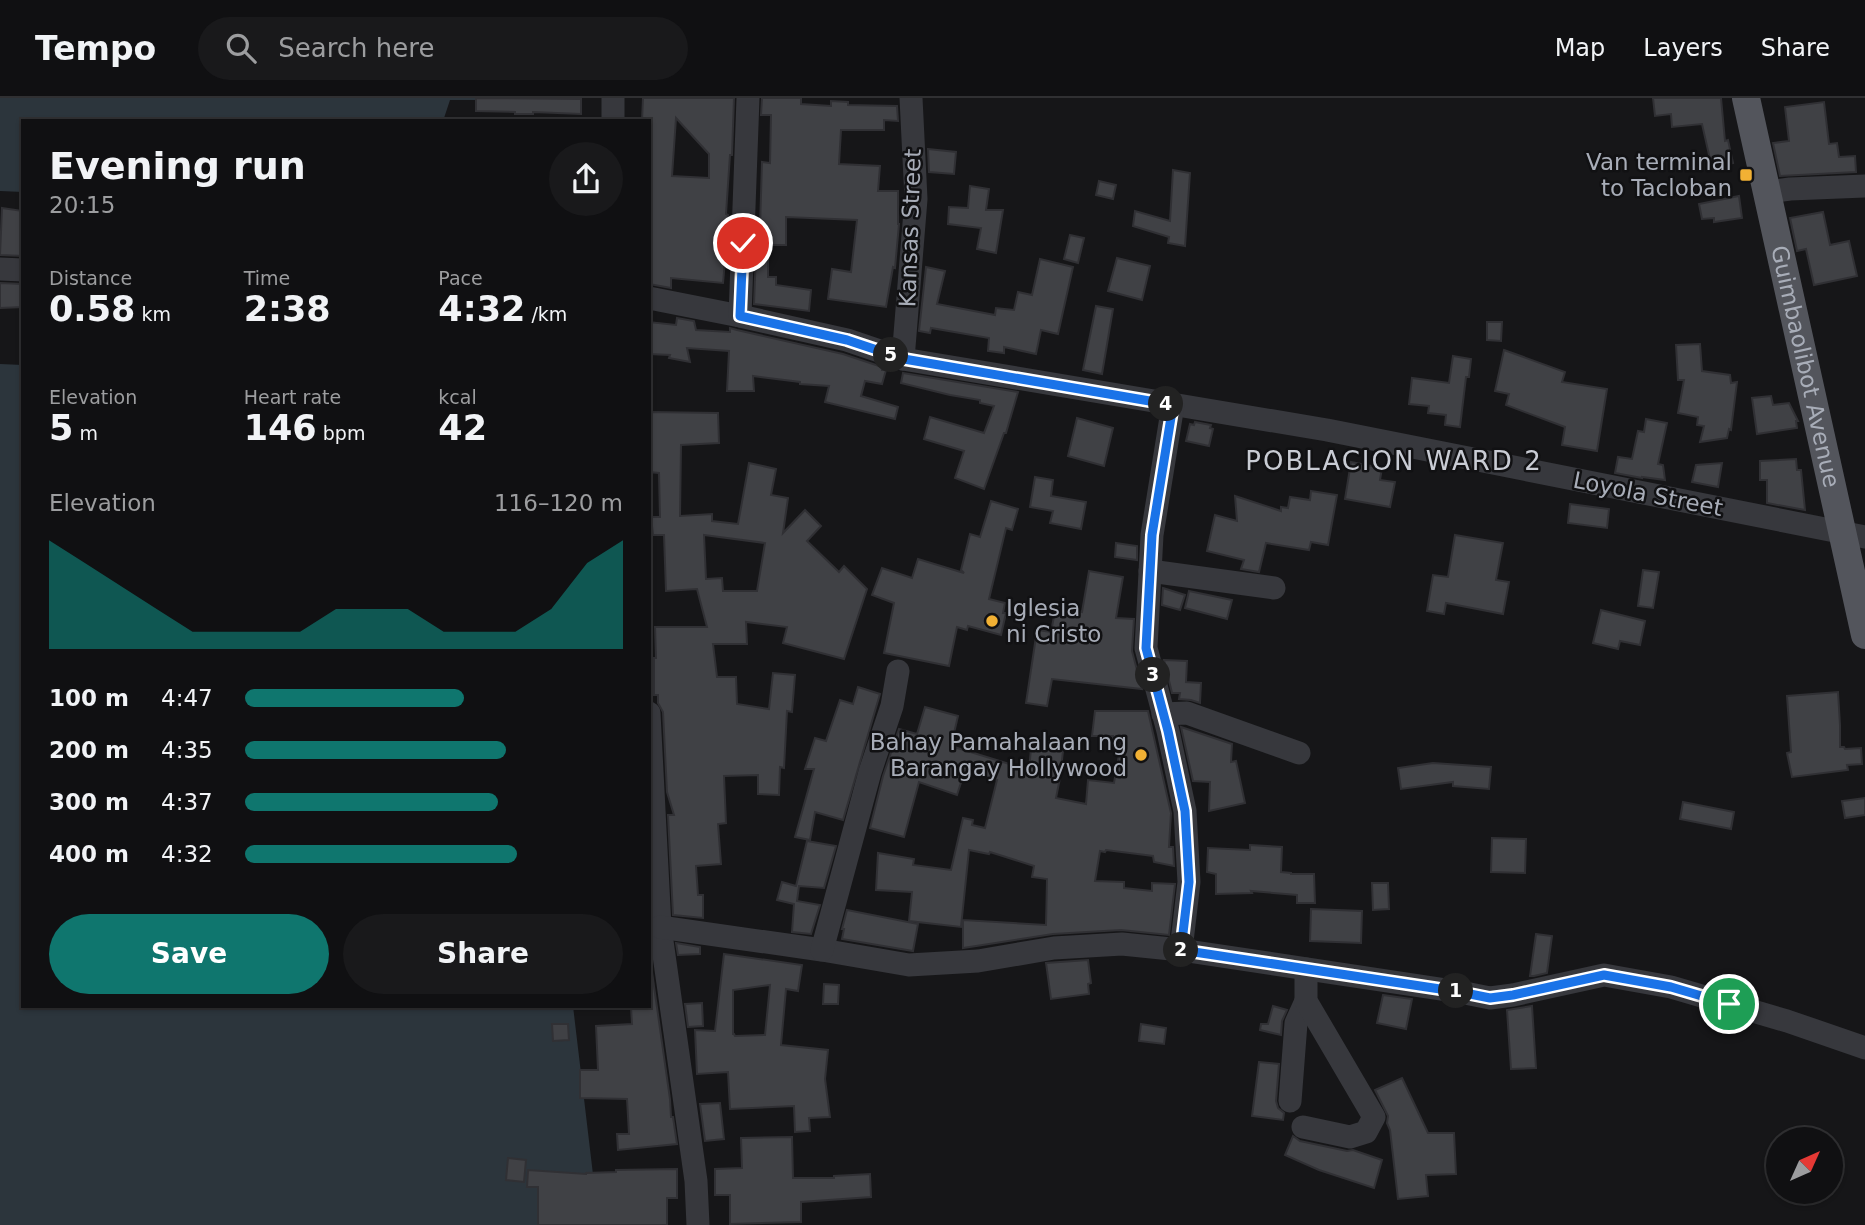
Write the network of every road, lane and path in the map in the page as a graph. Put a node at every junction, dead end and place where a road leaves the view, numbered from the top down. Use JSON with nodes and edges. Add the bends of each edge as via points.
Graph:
{"nodes":[{"id":1,"x":613,"y":98,"type":"edge"},
{"id":2,"x":748,"y":98,"type":"edge"},
{"id":3,"x":911,"y":98,"type":"edge"},
{"id":4,"x":1746,"y":98,"type":"edge"},
{"id":5,"x":613,"y":119,"type":"edge"},
{"id":6,"x":1865,"y":186,"type":"edge"},
{"id":7,"x":1768,"y":192,"type":"junction"},
{"id":8,"x":0,"y":269,"type":"edge"},
{"id":9,"x":21,"y":270,"type":"edge"},
{"id":10,"x":651,"y":298,"type":"edge"},
{"id":11,"x":740,"y":316,"type":"junction"},
{"id":12,"x":904,"y":359,"type":"junction"},
{"id":13,"x":1173,"y":405,"type":"junction"},
{"id":14,"x":1854,"y":535,"type":"edge"},
{"id":15,"x":1150,"y":570,"type":"junction"},
{"id":16,"x":1274,"y":587,"type":"dead end"},
{"id":17,"x":1865,"y":635,"type":"edge"},
{"id":18,"x":898,"y":671,"type":"dead end"},
{"id":19,"x":1163,"y":714,"type":"junction"},
{"id":20,"x":651,"y":752,"type":"edge"},
{"id":21,"x":1299,"y":753,"type":"dead end"},
{"id":22,"x":660,"y":927,"type":"junction"},
{"id":23,"x":822,"y":950,"type":"junction"},
{"id":24,"x":1181,"y":950,"type":"junction"},
{"id":25,"x":1306,"y":969,"type":"junction"},
{"id":26,"x":1306,"y":1001,"type":"junction"},
{"id":27,"x":1865,"y":1048,"type":"edge"},
{"id":28,"x":1290,"y":1101,"type":"dead end"},
{"id":29,"x":1303,"y":1127,"type":"dead end"},
{"id":30,"x":698,"y":1225,"type":"edge"}],
"edges":[{"from":1,"to":5,"type":"street"},
{"from":2,"to":11,"type":"street"},
{"from":3,"to":12,"type":"street","name":"Kansas Street","via":[[916,199]]},
{"from":4,"to":7,"type":"main road","name":"Guimbaolibot Avenue"},
{"from":6,"to":7,"type":"street"},
{"from":7,"to":14,"type":"main road","name":"Guimbaolibot Avenue"},
{"from":8,"to":9,"type":"street"},
{"from":10,"to":11,"type":"street","name":"Loyola Street"},
{"from":11,"to":12,"type":"street","name":"Loyola Street","via":[[847,340]]},
{"from":12,"to":13,"type":"street","name":"Loyola Street"},
{"from":13,"to":14,"type":"street","name":"Loyola Street","via":[[1327,430]]},
{"from":13,"to":15,"type":"street"},
{"from":14,"to":17,"type":"main road","name":"Guimbaolibot Avenue"},
{"from":15,"to":16,"type":"street"},
{"from":15,"to":19,"type":"street","via":[[1146,648]]},
{"from":18,"to":23,"type":"street"},
{"from":19,"to":21,"type":"street","via":[[1187,713]]},
{"from":19,"to":24,"type":"street","via":[[1185,811],[1189,882]]},
{"from":20,"to":22,"type":"street"},
{"from":22,"to":23,"type":"street"},
{"from":22,"to":30,"type":"street","via":[[696,1181]]},
{"from":23,"to":24,"type":"street","via":[[909,965],[1122,944]]},
{"from":24,"to":25,"type":"street"},
{"from":25,"to":26,"type":"street"},
{"from":25,"to":27,"type":"street","via":[[1490,998],[1604,975],[1671,987]]},
{"from":26,"to":28,"type":"street","via":[[1296,1023]]},
{"from":26,"to":29,"type":"street","via":[[1374,1117],[1366,1132],[1350,1137]]}]}
